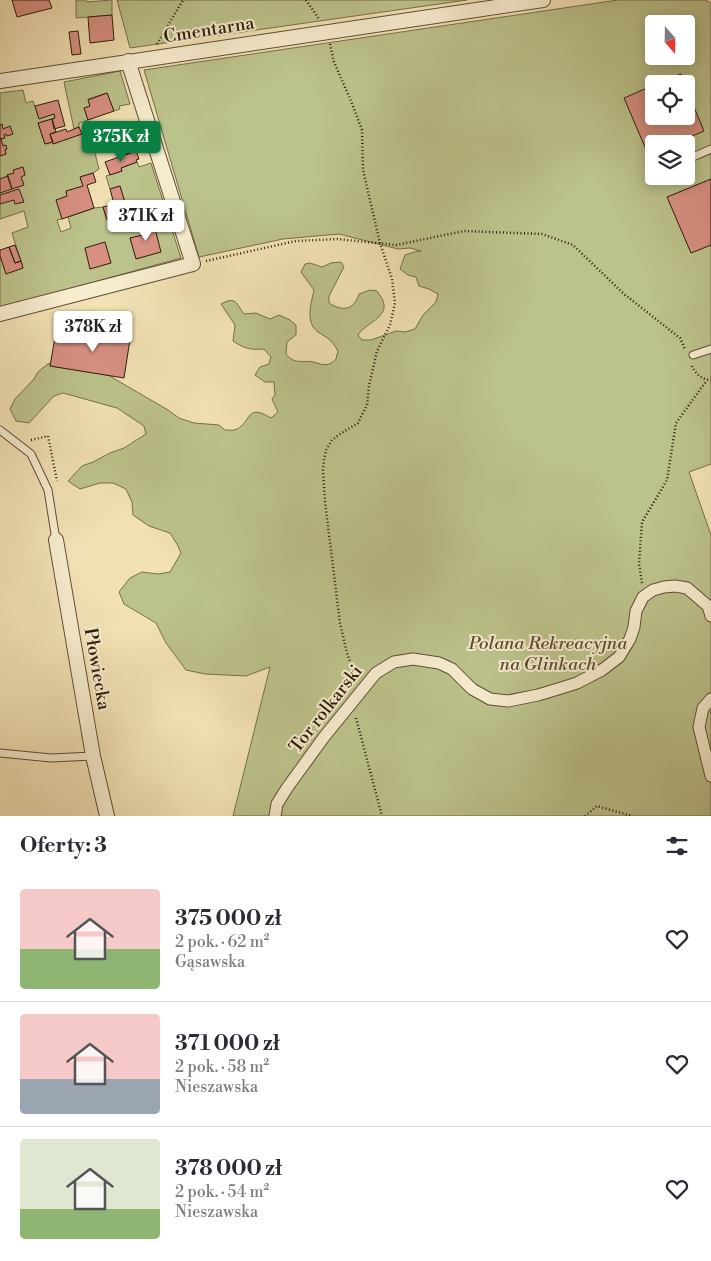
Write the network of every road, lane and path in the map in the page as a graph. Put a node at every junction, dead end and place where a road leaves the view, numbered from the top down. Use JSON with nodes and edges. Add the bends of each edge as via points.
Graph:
{"nodes":[{"id":1,"x":183,"y":0,"type":"edge"},
{"id":2,"x":306,"y":0,"type":"edge"},
{"id":3,"x":543,"y":0,"type":"edge"},
{"id":4,"x":328,"y":31,"type":"junction"},
{"id":5,"x":148,"y":58,"type":"junction"},
{"id":6,"x":128,"y":62,"type":"junction"},
{"id":7,"x":0,"y":80,"type":"edge"},
{"id":8,"x":711,"y":149,"type":"edge"},
{"id":9,"x":695,"y":156,"type":"edge"},
{"id":10,"x":380,"y":243,"type":"junction"},
{"id":11,"x":193,"y":264,"type":"junction"},
{"id":12,"x":0,"y":314,"type":"edge"},
{"id":13,"x":711,"y":349,"type":"edge"},
{"id":14,"x":686,"y":351,"type":"dead end"},
{"id":15,"x":692,"y":359,"type":"joint"},
{"id":16,"x":706,"y":380,"type":"junction"},
{"id":17,"x":711,"y":380,"type":"edge"},
{"id":18,"x":0,"y":430,"type":"edge"},
{"id":19,"x":55,"y":534,"type":"joint"},
{"id":20,"x":643,"y":597,"type":"junction"},
{"id":21,"x":711,"y":616,"type":"edge"},
{"id":22,"x":711,"y":699,"type":"edge"},
{"id":23,"x":352,"y":702,"type":"junction"},
{"id":24,"x":0,"y":753,"type":"edge"},
{"id":25,"x":93,"y":756,"type":"junction"},
{"id":26,"x":711,"y":776,"type":"edge"},
{"id":27,"x":107,"y":816,"type":"edge"},
{"id":28,"x":275,"y":816,"type":"edge"},
{"id":29,"x":382,"y":816,"type":"edge"},
{"id":30,"x":585,"y":816,"type":"edge"},
{"id":31,"x":632,"y":816,"type":"edge"}],
"edges":[{"from":1,"to":5,"type":"path"},
{"from":2,"to":4,"type":"path"},
{"from":3,"to":4,"type":"street","name":"Cmentarna"},
{"from":4,"to":5,"type":"street","name":"Cmentarna"},
{"from":4,"to":10,"type":"path","via":[[334,62],[362,130],[363,170]]},
{"from":5,"to":6,"type":"street","name":"Cmentarna"},
{"from":6,"to":7,"type":"street","name":"Cmentarna"},
{"from":6,"to":11,"type":"street"},
{"from":8,"to":9,"type":"lane"},
{"from":10,"to":11,"type":"path","via":[[337,239],[296,241]]},
{"from":10,"to":14,"type":"path","via":[[396,245],[464,231],[542,234],[573,244],[624,294],[680,338]]},
{"from":10,"to":23,"type":"path","via":[[392,279],[395,303],[390,325],[377,351],[367,405],[358,423],[332,440],[326,450],[323,470],[340,623],[353,669]]},
{"from":11,"to":12,"type":"street"},
{"from":13,"to":15,"type":"lane"},
{"from":15,"to":16,"type":"path","via":[[695,372]]},
{"from":16,"to":17,"type":"path"},
{"from":16,"to":20,"type":"path","via":[[676,423],[667,480],[642,522],[640,564]]},
{"from":18,"to":19,"type":"lane","via":[[31,454],[48,490]]},
{"from":19,"to":25,"type":"street","name":"Płowiecka"},
{"from":20,"to":21,"type":"street","via":[[664,586],[687,588],[708,606]]},
{"from":20,"to":23,"type":"street","name":"Tor rolkarski","via":[[636,611],[630,639],[619,656],[602,670],[577,683],[508,701],[490,699],[472,690],[452,669],[439,663],[413,659],[394,662],[376,672]]},
{"from":22,"to":26,"type":"street","via":[[704,708],[699,727]]},
{"from":23,"to":28,"type":"street","name":"Tor rolkarski","via":[[287,788],[277,804]]},
{"from":23,"to":29,"type":"path"},
{"from":24,"to":25,"type":"lane","via":[[51,758]]},
{"from":25,"to":27,"type":"street","name":"Płowiecka"},
{"from":30,"to":31,"type":"path","via":[[597,806]]}]}
